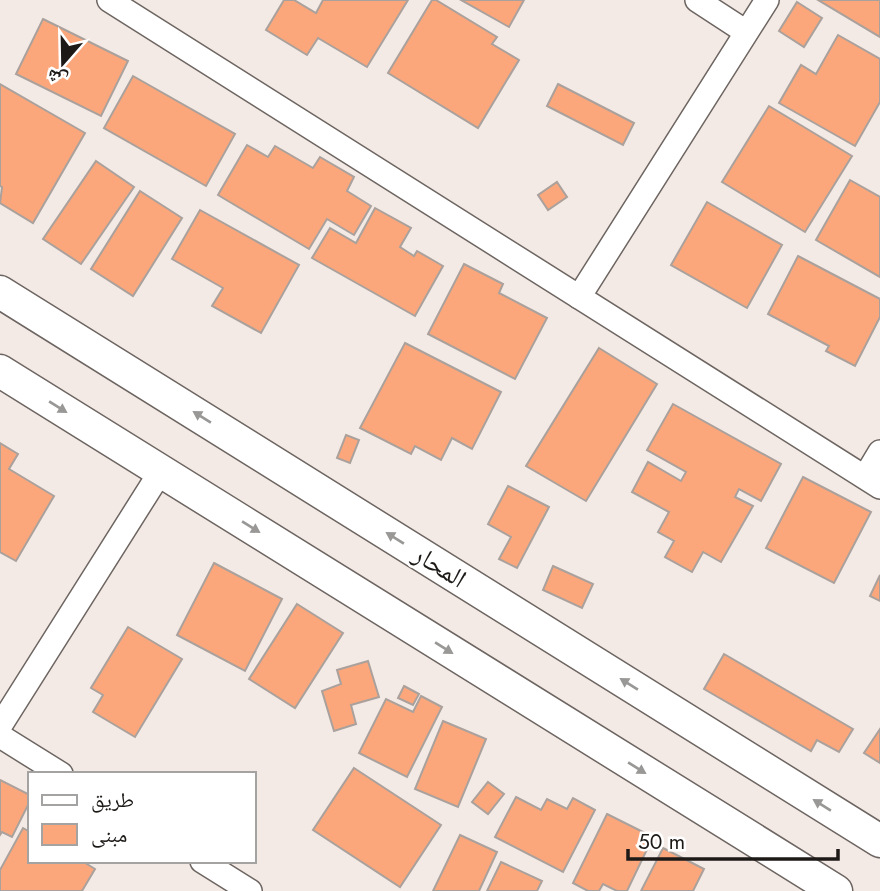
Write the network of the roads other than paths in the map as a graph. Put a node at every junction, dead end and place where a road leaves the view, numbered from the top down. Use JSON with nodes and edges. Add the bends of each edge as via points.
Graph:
{"nodes":[{"id":1,"x":109,"y":0,"type":"edge"},
{"id":2,"x":697,"y":0,"type":"edge"},
{"id":3,"x":767,"y":0,"type":"edge"},
{"id":4,"x":746,"y":32,"type":"junction"},
{"id":5,"x":0,"y":292,"type":"edge"},
{"id":6,"x":579,"y":297,"type":"junction"},
{"id":7,"x":0,"y":371,"type":"edge"},
{"id":8,"x":880,"y":452,"type":"edge"},
{"id":9,"x":161,"y":471,"type":"junction"},
{"id":10,"x":872,"y":482,"type":"edge"},
{"id":11,"x":0,"y":726,"type":"edge"},
{"id":12,"x":0,"y":736,"type":"edge"},
{"id":13,"x":58,"y":772,"type":"edge"},
{"id":14,"x":880,"y":841,"type":"edge"},
{"id":15,"x":205,"y":863,"type":"edge"},
{"id":16,"x":250,"y":891,"type":"edge"},
{"id":17,"x":836,"y":891,"type":"edge"}],
"edges":[{"from":1,"to":6,"type":"street"},
{"from":2,"to":4,"type":"street"},
{"from":3,"to":4,"type":"street"},
{"from":4,"to":6,"type":"street"},
{"from":14,"to":5,"type":"street","name":"المحار","one_way":true},
{"from":6,"to":10,"type":"street"},
{"from":7,"to":9,"type":"street","one_way":true},
{"from":8,"to":10,"type":"street"},
{"from":9,"to":11,"type":"street"},
{"from":9,"to":17,"type":"street","one_way":true},
{"from":12,"to":13,"type":"street"},
{"from":15,"to":16,"type":"street"}]}
